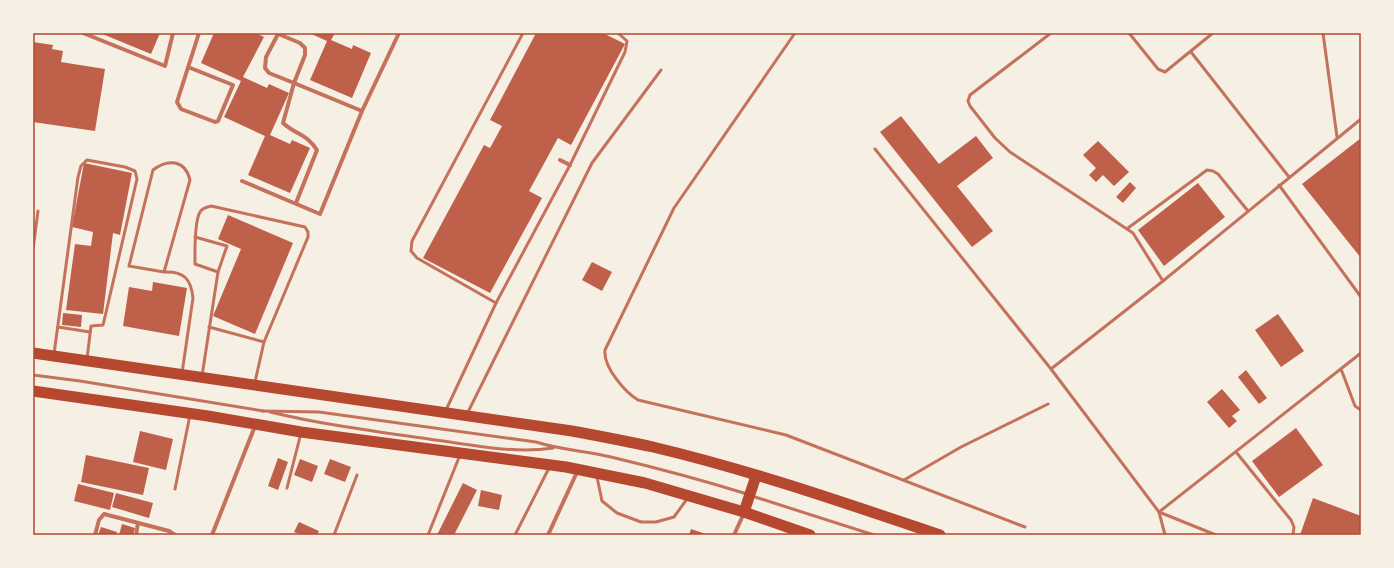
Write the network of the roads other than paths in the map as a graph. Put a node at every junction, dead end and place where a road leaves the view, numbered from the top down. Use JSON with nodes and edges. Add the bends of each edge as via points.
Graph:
{"nodes":[{"id":1,"x":83,"y":33,"type":"edge"},
{"id":2,"x":173,"y":33,"type":"edge"},
{"id":3,"x":199,"y":33,"type":"edge"},
{"id":4,"x":277,"y":33,"type":"edge"},
{"id":5,"x":399,"y":33,"type":"edge"},
{"id":6,"x":523,"y":33,"type":"edge"},
{"id":7,"x":618,"y":33,"type":"edge"},
{"id":8,"x":796,"y":33,"type":"edge"},
{"id":9,"x":1051,"y":33,"type":"edge"},
{"id":10,"x":1128,"y":33,"type":"edge"},
{"id":11,"x":1213,"y":33,"type":"edge"},
{"id":12,"x":1323,"y":33,"type":"edge"},
{"id":13,"x":1191,"y":52,"type":"junction"},
{"id":14,"x":188,"y":67,"type":"junction"},
{"id":15,"x":661,"y":70,"type":"dead end"},
{"id":16,"x":294,"y":83,"type":"junction"},
{"id":17,"x":362,"y":111,"type":"junction"},
{"id":18,"x":1361,"y":119,"type":"edge"},
{"id":19,"x":1337,"y":137,"type":"junction"},
{"id":20,"x":875,"y":149,"type":"dead end"},
{"id":21,"x":560,"y":160,"type":"dead end"},
{"id":22,"x":570,"y":165,"type":"junction"},
{"id":23,"x":1289,"y":177,"type":"junction"},
{"id":24,"x":242,"y":181,"type":"dead end"},
{"id":25,"x":1279,"y":186,"type":"junction"},
{"id":26,"x":296,"y":203,"type":"junction"},
{"id":27,"x":1248,"y":211,"type":"junction"},
{"id":28,"x":38,"y":212,"type":"dead end"},
{"id":29,"x":1128,"y":228,"type":"junction"},
{"id":30,"x":195,"y":237,"type":"junction"},
{"id":31,"x":33,"y":249,"type":"edge"},
{"id":32,"x":164,"y":272,"type":"junction"},
{"id":33,"x":218,"y":272,"type":"junction"},
{"id":34,"x":1163,"y":281,"type":"junction"},
{"id":35,"x":1361,"y":297,"type":"edge"},
{"id":36,"x":496,"y":303,"type":"junction"},
{"id":37,"x":58,"y":327,"type":"junction"},
{"id":38,"x":210,"y":327,"type":"junction"},
{"id":39,"x":90,"y":332,"type":"junction"},
{"id":40,"x":264,"y":342,"type":"junction"},
{"id":41,"x":33,"y":353,"type":"edge"},
{"id":42,"x":1360,"y":354,"type":"edge"},
{"id":43,"x":54,"y":356,"type":"junction"},
{"id":44,"x":1361,"y":359,"type":"edge"},
{"id":45,"x":87,"y":361,"type":"junction"},
{"id":46,"x":1341,"y":369,"type":"junction"},
{"id":47,"x":1051,"y":370,"type":"junction"},
{"id":48,"x":33,"y":375,"type":"edge"},
{"id":49,"x":182,"y":375,"type":"junction"},
{"id":50,"x":201,"y":378,"type":"junction"},
{"id":51,"x":254,"y":386,"type":"junction"},
{"id":52,"x":33,"y":391,"type":"edge"},
{"id":53,"x":1048,"y":404,"type":"dead end"},
{"id":54,"x":1361,"y":410,"type":"edge"},
{"id":55,"x":262,"y":411,"type":"junction"},
{"id":56,"x":445,"y":412,"type":"junction"},
{"id":57,"x":191,"y":413,"type":"junction"},
{"id":58,"x":466,"y":415,"type":"junction"},
{"id":59,"x":256,"y":424,"type":"junction"},
{"id":60,"x":301,"y":432,"type":"junction"},
{"id":61,"x":555,"y":448,"type":"junction"},
{"id":62,"x":462,"y":451,"type":"junction"},
{"id":63,"x":1236,"y":452,"type":"junction"},
{"id":64,"x":551,"y":464,"type":"junction"},
{"id":65,"x":579,"y":469,"type":"junction"},
{"id":66,"x":596,"y":473,"type":"junction"},
{"id":67,"x":357,"y":475,"type":"dead end"},
{"id":68,"x":756,"y":476,"type":"junction"},
{"id":69,"x":904,"y":480,"type":"junction"},
{"id":70,"x":288,"y":488,"type":"dead end"},
{"id":71,"x":174,"y":490,"type":"dead end"},
{"id":72,"x":750,"y":495,"type":"junction"},
{"id":73,"x":689,"y":496,"type":"junction"},
{"id":74,"x":744,"y":512,"type":"junction"},
{"id":75,"x":1159,"y":512,"type":"junction"},
{"id":76,"x":138,"y":523,"type":"junction"},
{"id":77,"x":1025,"y":527,"type":"dead end"},
{"id":78,"x":1212,"y":534,"type":"edge"},
{"id":79,"x":95,"y":535,"type":"edge"},
{"id":80,"x":136,"y":535,"type":"edge"},
{"id":81,"x":176,"y":535,"type":"edge"},
{"id":82,"x":212,"y":535,"type":"edge"},
{"id":83,"x":334,"y":535,"type":"edge"},
{"id":84,"x":428,"y":535,"type":"edge"},
{"id":85,"x":515,"y":535,"type":"edge"},
{"id":86,"x":548,"y":535,"type":"edge"},
{"id":87,"x":734,"y":535,"type":"edge"},
{"id":88,"x":810,"y":535,"type":"edge"},
{"id":89,"x":874,"y":535,"type":"edge"},
{"id":90,"x":940,"y":535,"type":"edge"},
{"id":91,"x":1164,"y":535,"type":"edge"},
{"id":92,"x":1216,"y":535,"type":"edge"},
{"id":93,"x":1292,"y":535,"type":"edge"}],
"edges":[{"from":1,"to":2,"type":"street","via":[[165,66]]},
{"from":3,"to":14,"type":"street"},
{"from":4,"to":16,"type":"street","via":[[300,43],[305,48],[305,55]]},
{"from":4,"to":16,"type":"street","via":[[266,57],[265,68],[269,73]]},
{"from":5,"to":17,"type":"street"},
{"from":6,"to":36,"type":"lane","via":[[412,241],[411,251],[416,258]]},
{"from":7,"to":22,"type":"lane","via":[[628,41],[625,52]]},
{"from":8,"to":69,"type":"lane","via":[[674,208],[605,350],[604,358],[625,390],[638,400],[786,435]]},
{"from":9,"to":29,"type":"lane","via":[[970,95],[968,101],[995,138],[1010,152]]},
{"from":10,"to":13,"type":"lane","via":[[1162,71],[1169,70]]},
{"from":11,"to":13,"type":"lane"},
{"from":12,"to":19,"type":"lane"},
{"from":13,"to":23,"type":"lane"},
{"from":14,"to":14,"type":"street","via":[[178,106],[218,121],[234,85]]},
{"from":15,"to":58,"type":"lane","via":[[592,163]]},
{"from":16,"to":17,"type":"street"},
{"from":16,"to":26,"type":"street","via":[[283,123],[310,139],[317,150]]},
{"from":17,"to":26,"type":"street","via":[[320,214]]},
{"from":18,"to":19,"type":"lane"},
{"from":19,"to":23,"type":"lane"},
{"from":20,"to":47,"type":"lane"},
{"from":21,"to":22,"type":"street"},
{"from":22,"to":36,"type":"lane"},
{"from":23,"to":25,"type":"lane"},
{"from":24,"to":26,"type":"street"},
{"from":25,"to":27,"type":"lane"},
{"from":25,"to":35,"type":"lane"},
{"from":27,"to":29,"type":"lane","via":[[1218,174],[1207,170]]},
{"from":27,"to":34,"type":"lane"},
{"from":28,"to":31,"type":"lane"},
{"from":29,"to":34,"type":"lane"},
{"from":30,"to":33,"type":"lane","via":[[195,264]]},
{"from":30,"to":33,"type":"lane","via":[[227,246]]},
{"from":30,"to":40,"type":"lane","via":[[200,212],[211,206],[304,227],[308,232]]},
{"from":32,"to":32,"type":"lane","via":[[190,180],[183,166],[174,162],[161,164],[153,170],[129,266]]},
{"from":32,"to":49,"type":"lane","via":[[183,275],[192,287],[193,298]]},
{"from":33,"to":38,"type":"lane"},
{"from":34,"to":47,"type":"lane"},
{"from":36,"to":56,"type":"lane"},
{"from":37,"to":39,"type":"lane"},
{"from":37,"to":39,"type":"lane","via":[[78,177],[81,166],[87,160],[125,167],[135,171],[137,179],[103,325],[91,326]]},
{"from":37,"to":43,"type":"lane"},
{"from":38,"to":40,"type":"lane"},
{"from":38,"to":50,"type":"lane"},
{"from":39,"to":45,"type":"lane"},
{"from":40,"to":51,"type":"lane"},
{"from":41,"to":43,"type":"highway"},
{"from":42,"to":44,"type":"lane"},
{"from":42,"to":46,"type":"lane"},
{"from":43,"to":45,"type":"highway"},
{"from":45,"to":49,"type":"highway"},
{"from":46,"to":54,"type":"lane","via":[[1355,406]]},
{"from":46,"to":63,"type":"lane"},
{"from":47,"to":75,"type":"lane"},
{"from":48,"to":55,"type":"lane"},
{"from":49,"to":50,"type":"highway"},
{"from":50,"to":51,"type":"highway"},
{"from":51,"to":56,"type":"highway"},
{"from":52,"to":57,"type":"highway"},
{"from":53,"to":69,"type":"lane","via":[[961,447]]},
{"from":55,"to":61,"type":"lane","via":[[319,412],[536,442]]},
{"from":55,"to":61,"type":"lane","via":[[328,424],[503,450],[536,451]]},
{"from":56,"to":58,"type":"highway"},
{"from":57,"to":59,"type":"highway"},
{"from":57,"to":71,"type":"lane"},
{"from":58,"to":68,"type":"highway","via":[[572,431],[653,448]]},
{"from":59,"to":60,"type":"highway"},
{"from":59,"to":82,"type":"street"},
{"from":60,"to":62,"type":"highway"},
{"from":60,"to":70,"type":"lane"},
{"from":61,"to":72,"type":"lane","via":[[609,457],[689,476]]},
{"from":62,"to":64,"type":"highway"},
{"from":62,"to":84,"type":"lane"},
{"from":63,"to":75,"type":"lane"},
{"from":63,"to":93,"type":"lane","via":[[1291,520],[1294,527]]},
{"from":64,"to":65,"type":"highway"},
{"from":64,"to":85,"type":"lane"},
{"from":65,"to":66,"type":"highway"},
{"from":65,"to":86,"type":"street"},
{"from":66,"to":73,"type":"highway","via":[[645,483]]},
{"from":66,"to":73,"type":"lane","via":[[602,501],[617,513],[641,522],[656,522],[674,517]]},
{"from":67,"to":83,"type":"lane"},
{"from":68,"to":72,"type":"highway"},
{"from":68,"to":90,"type":"highway"},
{"from":69,"to":77,"type":"lane"},
{"from":72,"to":74,"type":"highway"},
{"from":72,"to":89,"type":"lane"},
{"from":73,"to":74,"type":"highway"},
{"from":74,"to":87,"type":"street"},
{"from":74,"to":88,"type":"highway"},
{"from":75,"to":78,"type":"lane"},
{"from":75,"to":91,"type":"lane"},
{"from":76,"to":79,"type":"street","via":[[104,514],[99,520]]},
{"from":76,"to":80,"type":"street"},
{"from":76,"to":81,"type":"street"},
{"from":78,"to":92,"type":"lane"}]}
